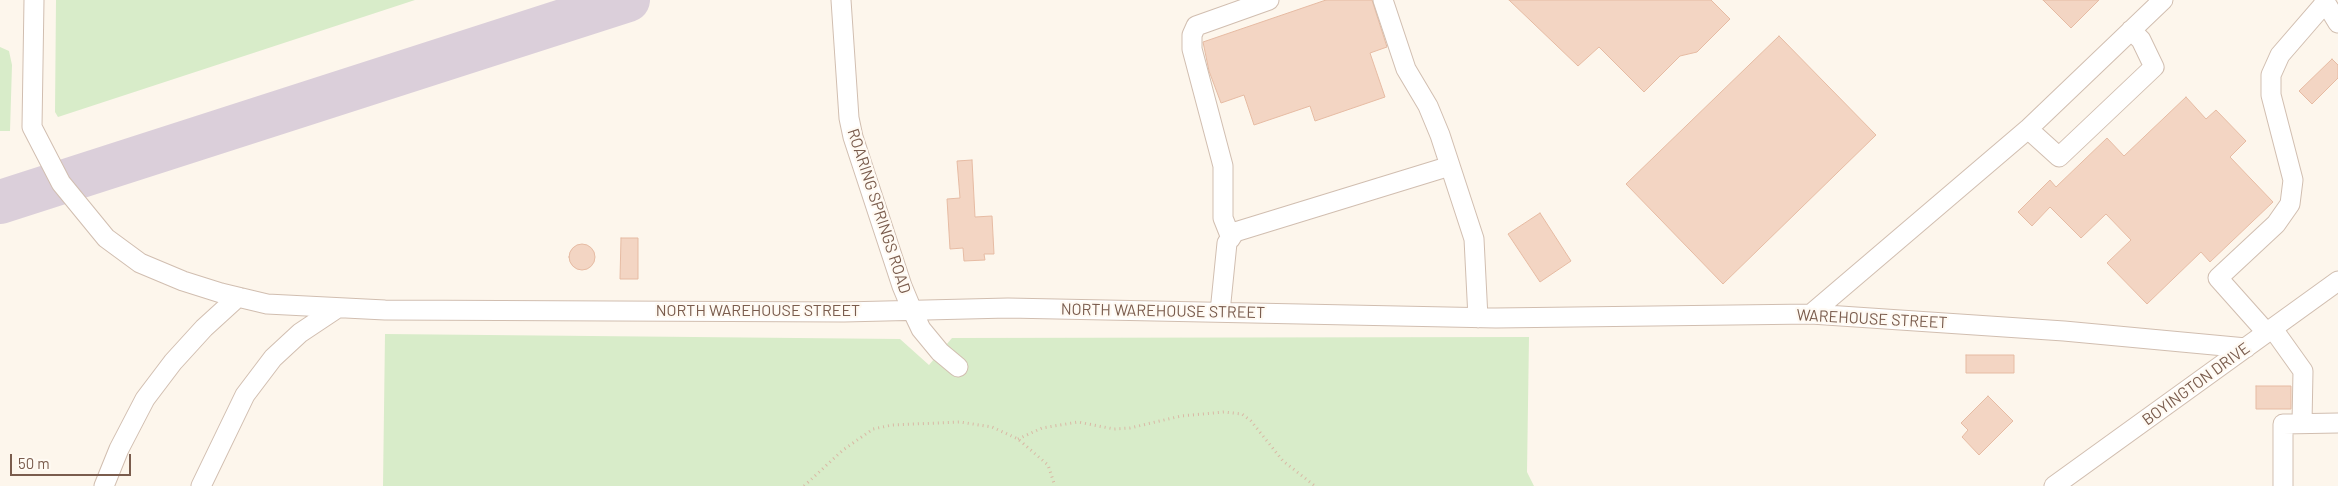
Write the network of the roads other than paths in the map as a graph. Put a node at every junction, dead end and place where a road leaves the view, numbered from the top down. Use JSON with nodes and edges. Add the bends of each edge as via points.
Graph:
{"nodes":[{"id":1,"x":34,"y":0,"type":"edge"},
{"id":2,"x":841,"y":0,"type":"edge"},
{"id":3,"x":1269,"y":0,"type":"edge"},
{"id":4,"x":1383,"y":0,"type":"edge"},
{"id":5,"x":2163,"y":0,"type":"edge"},
{"id":6,"x":2323,"y":1,"type":"edge"},
{"id":7,"x":2338,"y":22,"type":"edge"},
{"id":8,"x":2131,"y":30,"type":"junction"},
{"id":9,"x":2028,"y":129,"type":"junction"},
{"id":10,"x":1450,"y":166,"type":"junction"},
{"id":11,"x":1231,"y":238,"type":"junction"},
{"id":12,"x":2338,"y":281,"type":"edge"},
{"id":13,"x":238,"y":297,"type":"junction"},
{"id":14,"x":336,"y":309,"type":"junction"},
{"id":15,"x":912,"y":310,"type":"junction"},
{"id":16,"x":1220,"y":312,"type":"junction"},
{"id":17,"x":1811,"y":314,"type":"junction"},
{"id":18,"x":1487,"y":318,"type":"junction"},
{"id":19,"x":2270,"y":331,"type":"junction"},
{"id":20,"x":2246,"y":348,"type":"junction"},
{"id":21,"x":958,"y":367,"type":"dead end"},
{"id":22,"x":2302,"y":423,"type":"junction"},
{"id":23,"x":2338,"y":423,"type":"edge"},
{"id":24,"x":104,"y":486,"type":"edge"},
{"id":25,"x":201,"y":486,"type":"edge"},
{"id":26,"x":2054,"y":486,"type":"edge"},
{"id":27,"x":2284,"y":486,"type":"edge"}],
"edges":[{"from":1,"to":13,"type":"street","name":"NORTH WAREHOUSE STREET","via":[[32,127],[62,183],[106,238],[140,263],[183,281]]},
{"from":2,"to":15,"type":"street","name":"ROARING SPRINGS ROAD","via":[[853,136]]},
{"from":3,"to":11,"type":"street","via":[[1196,26],[1192,35],[1192,49],[1223,166],[1223,218]]},
{"from":4,"to":10,"type":"street","via":[[1406,69],[1428,106]]},
{"from":5,"to":8,"type":"street"},
{"from":6,"to":7,"type":"street"},
{"from":6,"to":19,"type":"street","via":[[2280,55],[2271,75],[2271,95],[2293,180],[2290,204],[2276,224],[2218,278]]},
{"from":8,"to":9,"type":"street"},
{"from":8,"to":9,"type":"street","via":[[2141,40],[2154,67],[2059,156]]},
{"from":9,"to":17,"type":"street"},
{"from":10,"to":11,"type":"street","via":[[1235,232]]},
{"from":10,"to":18,"type":"street","via":[[1474,239]]},
{"from":11,"to":16,"type":"street","via":[[1227,243]]},
{"from":12,"to":19,"type":"street","name":"BOYINGTON DRIVE"},
{"from":13,"to":14,"type":"street","name":"NORTH WAREHOUSE STREET","via":[[267,304]]},
{"from":13,"to":24,"type":"street","via":[[173,362],[145,399]]},
{"from":14,"to":15,"type":"street","name":"NORTH WAREHOUSE STREET"},
{"from":14,"to":25,"type":"street","via":[[300,333],[273,358],[245,395]]},
{"from":15,"to":16,"type":"street","name":"NORTH WAREHOUSE STREET","via":[[1008,308]]},
{"from":15,"to":21,"type":"street","name":"ROARING SPRINGS ROAD","via":[[921,329]]},
{"from":16,"to":18,"type":"street","name":"NORTH WAREHOUSE STREET"},
{"from":17,"to":18,"type":"street","name":"WAREHOUSE STREET"},
{"from":17,"to":20,"type":"street","name":"WAREHOUSE STREET","via":[[2064,331]]},
{"from":19,"to":20,"type":"street","name":"BOYINGTON DRIVE"},
{"from":19,"to":22,"type":"street","via":[[2303,371]]},
{"from":20,"to":26,"type":"street","name":"BOYINGTON DRIVE"},
{"from":22,"to":23,"type":"street"},
{"from":22,"to":27,"type":"street","via":[[2284,424]]}]}
